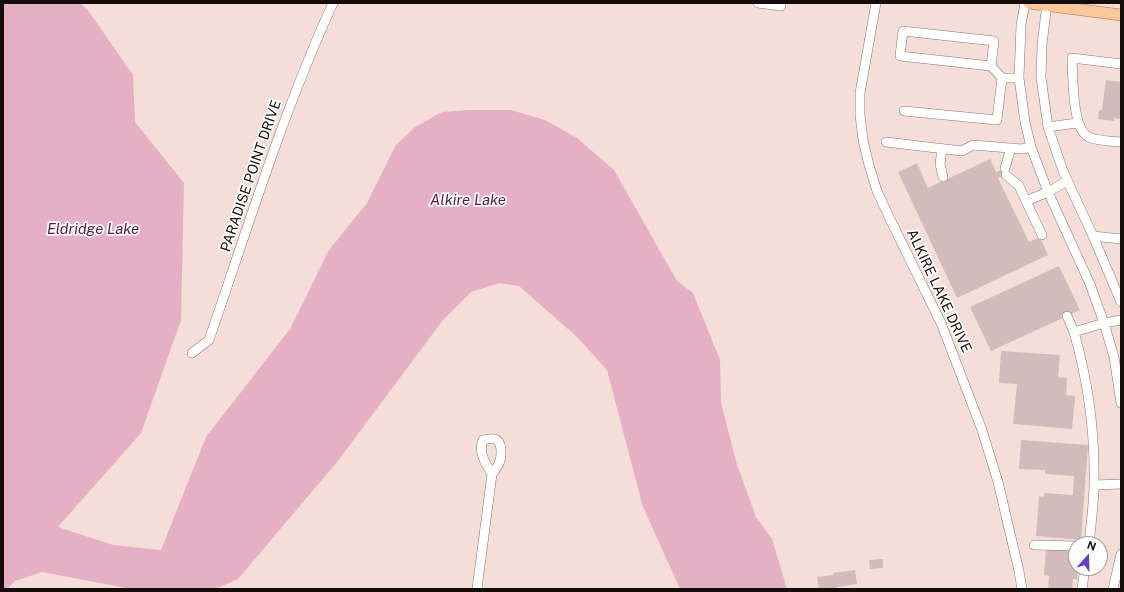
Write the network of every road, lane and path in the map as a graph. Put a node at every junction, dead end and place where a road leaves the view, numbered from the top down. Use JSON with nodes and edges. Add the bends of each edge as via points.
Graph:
{"nodes":[{"id":1,"x":333,"y":3,"type":"edge"},
{"id":2,"x":758,"y":3,"type":"edge"},
{"id":3,"x":876,"y":3,"type":"edge"},
{"id":4,"x":1025,"y":3,"type":"edge"},
{"id":5,"x":1029,"y":3,"type":"edge"},
{"id":6,"x":1047,"y":4,"type":"edge"},
{"id":7,"x":782,"y":6,"type":"dead end"},
{"id":8,"x":1121,"y":15,"type":"edge"},
{"id":9,"x":1121,"y":64,"type":"edge"},
{"id":10,"x":991,"y":66,"type":"junction"},
{"id":11,"x":1002,"y":78,"type":"junction"},
{"id":12,"x":1019,"y":78,"type":"junction"},
{"id":13,"x":904,"y":111,"type":"dead end"},
{"id":14,"x":1077,"y":123,"type":"junction"},
{"id":15,"x":1048,"y":127,"type":"junction"},
{"id":16,"x":886,"y":142,"type":"dead end"},
{"id":17,"x":1121,"y":142,"type":"edge"},
{"id":18,"x":1011,"y":148,"type":"junction"},
{"id":19,"x":1031,"y":148,"type":"junction"},
{"id":20,"x":942,"y":149,"type":"junction"},
{"id":21,"x":942,"y":178,"type":"dead end"},
{"id":22,"x":1067,"y":181,"type":"junction"},
{"id":23,"x":1048,"y":192,"type":"junction"},
{"id":24,"x":1026,"y":201,"type":"junction"},
{"id":25,"x":1042,"y":235,"type":"dead end"},
{"id":26,"x":1093,"y":236,"type":"junction"},
{"id":27,"x":1121,"y":239,"type":"edge"},
{"id":28,"x":1121,"y":302,"type":"edge"},
{"id":29,"x":1068,"y":316,"type":"dead end"},
{"id":30,"x":1121,"y":320,"type":"edge"},
{"id":31,"x":1104,"y":323,"type":"junction"},
{"id":32,"x":1074,"y":332,"type":"junction"},
{"id":33,"x":192,"y":353,"type":"dead end"},
{"id":34,"x":1121,"y":403,"type":"edge"},
{"id":35,"x":492,"y":474,"type":"dead end"},
{"id":36,"x":1120,"y":484,"type":"edge"},
{"id":37,"x":1094,"y":485,"type":"junction"},
{"id":38,"x":1090,"y":536,"type":"edge"},
{"id":39,"x":1034,"y":545,"type":"dead end"},
{"id":40,"x":1068,"y":546,"type":"edge"},
{"id":41,"x":1121,"y":554,"type":"edge"},
{"id":42,"x":1084,"y":576,"type":"edge"},
{"id":43,"x":477,"y":589,"type":"edge"},
{"id":44,"x":1022,"y":589,"type":"edge"},
{"id":45,"x":1082,"y":589,"type":"edge"},
{"id":46,"x":1113,"y":589,"type":"edge"}],
"edges":[{"from":1,"to":33,"type":"street","name":"PARADISE POINT DRIVE","via":[[288,110],[209,340]]},
{"from":2,"to":7,"type":"street"},
{"from":3,"to":44,"type":"street","name":"ALKIRE LAKE DRIVE","via":[[860,93],[862,134],[869,165],[877,191],[941,323],[982,430],[998,482]]},
{"from":4,"to":12,"type":"street","via":[[1021,25]]},
{"from":5,"to":6,"type":"main road"},
{"from":6,"to":8,"type":"main road"},
{"from":6,"to":15,"type":"street","via":[[1041,76]]},
{"from":9,"to":14,"type":"street","via":[[1072,58]]},
{"from":10,"to":10,"type":"street","via":[[994,41],[902,31],[900,56]]},
{"from":10,"to":11,"type":"street"},
{"from":11,"to":12,"type":"street"},
{"from":11,"to":13,"type":"street","via":[[997,120]]},
{"from":12,"to":19,"type":"street"},
{"from":14,"to":15,"type":"street"},
{"from":14,"to":17,"type":"street","via":[[1091,138]]},
{"from":15,"to":22,"type":"street"},
{"from":16,"to":20,"type":"street"},
{"from":18,"to":19,"type":"street"},
{"from":18,"to":20,"type":"street","via":[[973,145],[962,151]]},
{"from":18,"to":24,"type":"street","via":[[1005,171],[1019,186]]},
{"from":19,"to":23,"type":"street"},
{"from":20,"to":21,"type":"street"},
{"from":22,"to":23,"type":"street"},
{"from":22,"to":26,"type":"street"},
{"from":23,"to":24,"type":"street"},
{"from":23,"to":31,"type":"street","via":[[1090,284]]},
{"from":24,"to":25,"type":"street"},
{"from":26,"to":27,"type":"street"},
{"from":26,"to":28,"type":"street"},
{"from":29,"to":32,"type":"street"},
{"from":30,"to":31,"type":"street"},
{"from":31,"to":32,"type":"street"},
{"from":31,"to":34,"type":"street","via":[[1114,357]]},
{"from":32,"to":37,"type":"street","via":[[1089,398],[1094,449]]},
{"from":35,"to":43,"type":"street"},
{"from":36,"to":37,"type":"street"},
{"from":37,"to":38,"type":"street"},
{"from":39,"to":40,"type":"street"},
{"from":41,"to":46,"type":"street"},
{"from":42,"to":45,"type":"street"}]}
